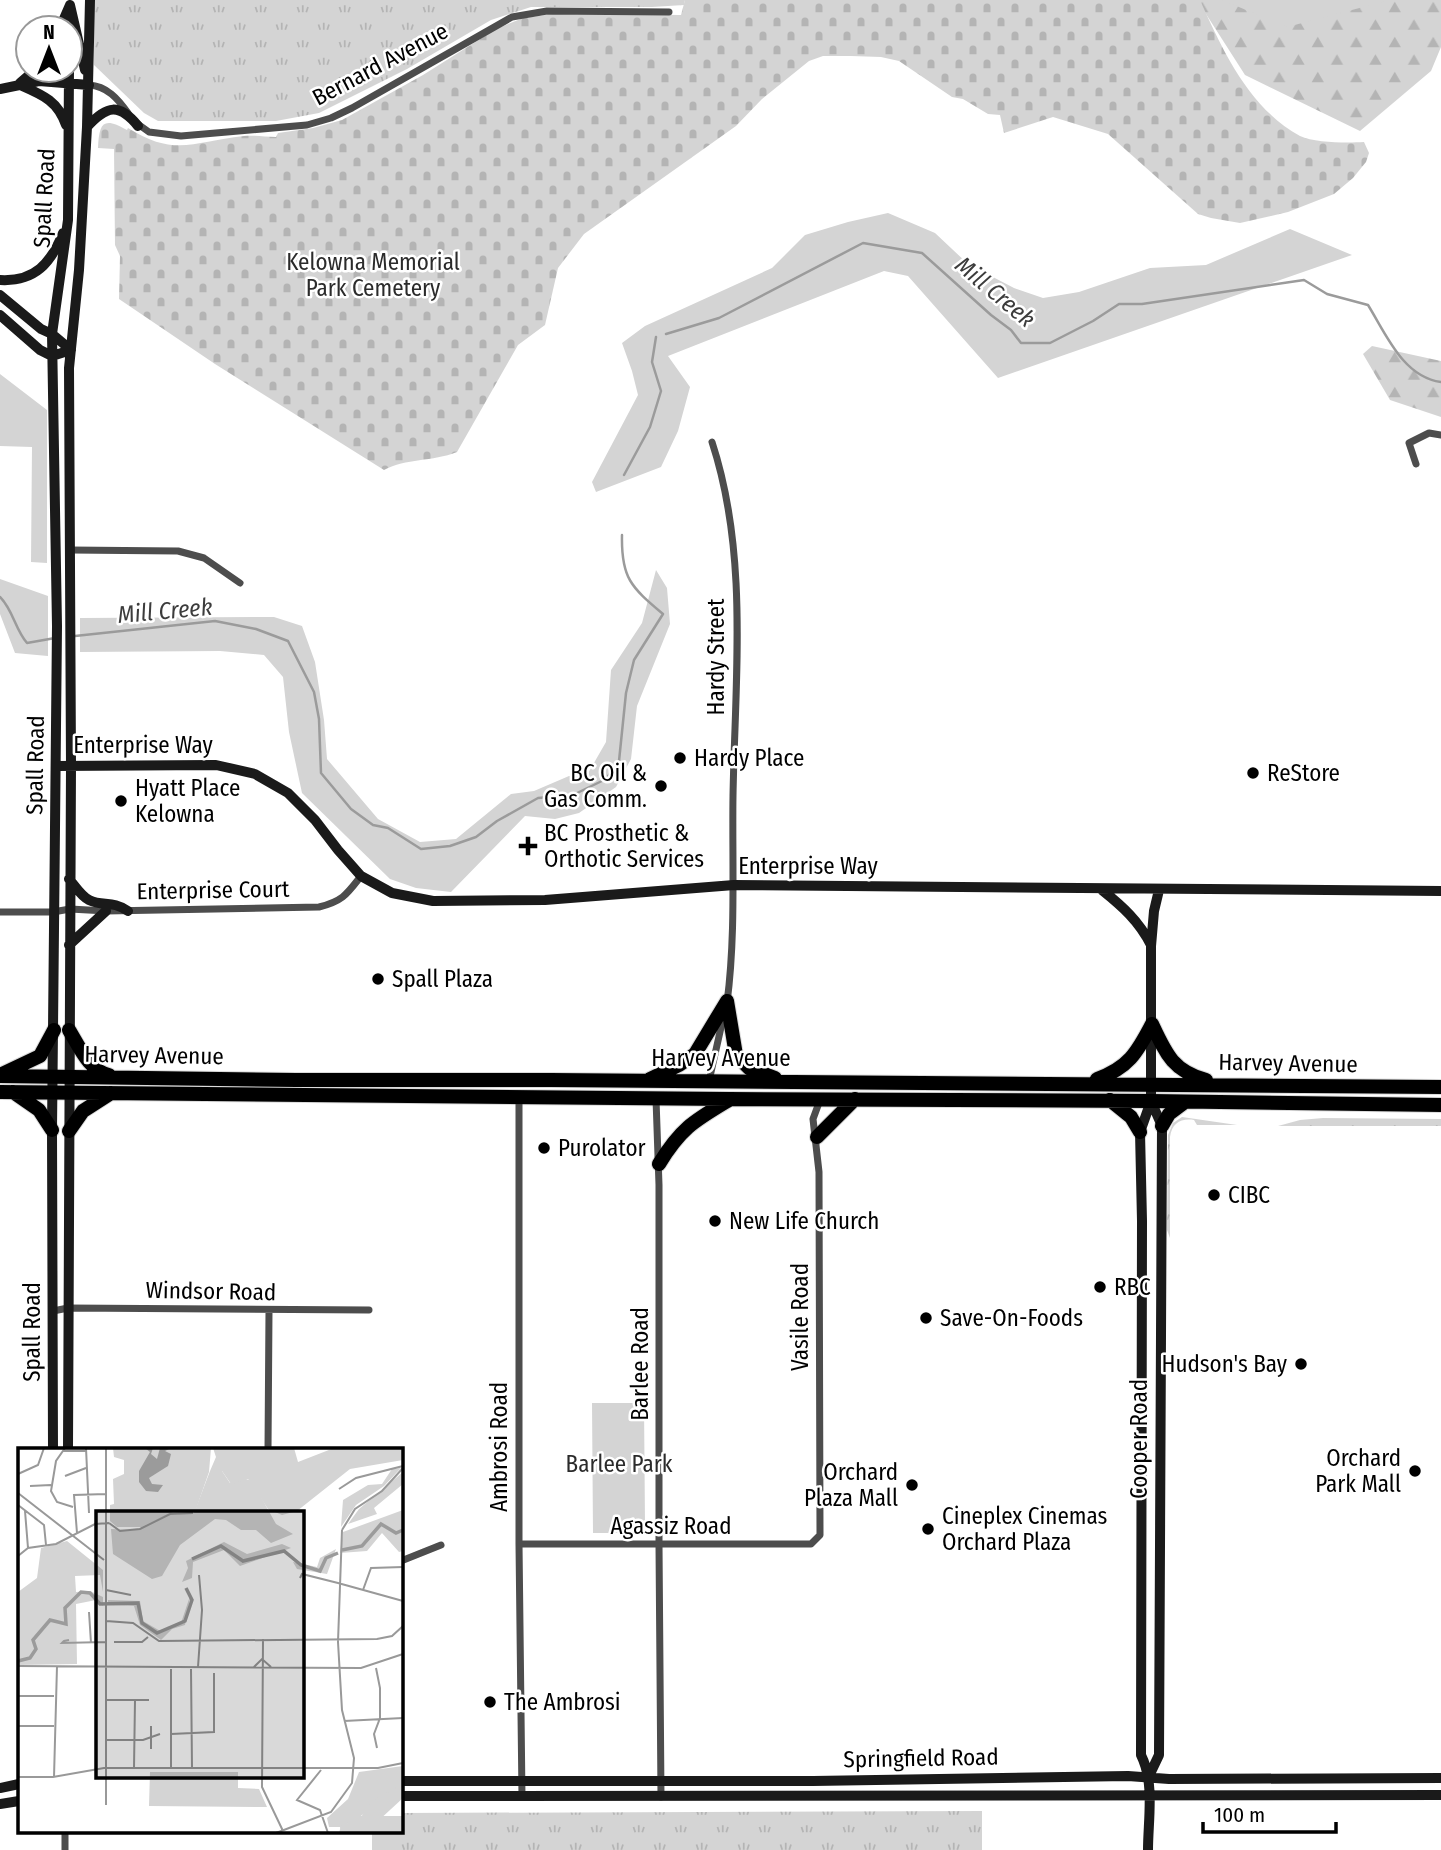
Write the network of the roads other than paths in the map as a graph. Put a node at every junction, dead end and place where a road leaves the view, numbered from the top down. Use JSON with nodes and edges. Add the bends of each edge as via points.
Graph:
{"nodes":[{"id":1,"x":90,"y":0,"type":"edge"},
{"id":2,"x":70,"y":2,"type":"edge"},
{"id":3,"x":669,"y":12,"type":"dead end"},
{"id":4,"x":18,"y":84,"type":"joint"},
{"id":5,"x":69,"y":84,"type":"edge"},
{"id":6,"x":79,"y":84,"type":"edge"},
{"id":7,"x":89,"y":85,"type":"junction"},
{"id":8,"x":0,"y":89,"type":"edge"},
{"id":9,"x":138,"y":126,"type":"junction"},
{"id":10,"x":87,"y":127,"type":"junction"},
{"id":11,"x":69,"y":132,"type":"junction"},
{"id":12,"x":68,"y":220,"type":"junction"},
{"id":13,"x":0,"y":280,"type":"edge"},
{"id":14,"x":0,"y":296,"type":"edge"},
{"id":15,"x":0,"y":315,"type":"edge"},
{"id":16,"x":52,"y":334,"type":"junction"},
{"id":17,"x":71,"y":350,"type":"junction"},
{"id":18,"x":52,"y":356,"type":"junction"},
{"id":19,"x":1441,"y":435,"type":"edge"},
{"id":20,"x":712,"y":442,"type":"dead end"},
{"id":21,"x":1416,"y":464,"type":"dead end"},
{"id":22,"x":70,"y":550,"type":"junction"},
{"id":23,"x":240,"y":583,"type":"dead end"},
{"id":24,"x":72,"y":765,"type":"junction"},
{"id":25,"x":56,"y":766,"type":"junction"},
{"id":26,"x":362,"y":876,"type":"junction"},
{"id":27,"x":69,"y":878,"type":"junction"},
{"id":28,"x":734,"y":885,"type":"junction"},
{"id":29,"x":1102,"y":890,"type":"junction"},
{"id":30,"x":1159,"y":890,"type":"junction"},
{"id":31,"x":1441,"y":891,"type":"edge"},
{"id":32,"x":70,"y":909,"type":"junction"},
{"id":33,"x":106,"y":911,"type":"junction"},
{"id":34,"x":128,"y":911,"type":"junction"},
{"id":35,"x":0,"y":912,"type":"edge"},
{"id":36,"x":53,"y":912,"type":"junction"},
{"id":37,"x":69,"y":945,"type":"junction"},
{"id":38,"x":1151,"y":946,"type":"junction"},
{"id":39,"x":727,"y":1001,"type":"junction"},
{"id":40,"x":1152,"y":1024,"type":"junction"},
{"id":41,"x":54,"y":1030,"type":"junction"},
{"id":42,"x":69,"y":1030,"type":"junction"},
{"id":43,"x":0,"y":1075,"type":"edge"},
{"id":44,"x":52,"y":1076,"type":"junction"},
{"id":45,"x":118,"y":1076,"type":"junction"},
{"id":46,"x":70,"y":1077,"type":"junction"},
{"id":47,"x":551,"y":1080,"type":"junction"},
{"id":48,"x":646,"y":1080,"type":"junction"},
{"id":49,"x":709,"y":1082,"type":"junction"},
{"id":50,"x":783,"y":1082,"type":"junction"},
{"id":51,"x":861,"y":1083,"type":"junction"},
{"id":52,"x":1086,"y":1083,"type":"junction"},
{"id":53,"x":1151,"y":1084,"type":"junction"},
{"id":54,"x":1228,"y":1085,"type":"junction"},
{"id":55,"x":1441,"y":1087,"type":"edge"},
{"id":56,"x":7,"y":1092,"type":"edge"},
{"id":57,"x":52,"y":1093,"type":"junction"},
{"id":58,"x":70,"y":1093,"type":"junction"},
{"id":59,"x":111,"y":1093,"type":"junction"},
{"id":60,"x":519,"y":1096,"type":"junction"},
{"id":61,"x":675,"y":1098,"type":"junction"},
{"id":62,"x":656,"y":1099,"type":"junction"},
{"id":63,"x":729,"y":1099,"type":"junction"},
{"id":64,"x":820,"y":1099,"type":"junction"},
{"id":65,"x":855,"y":1099,"type":"junction"},
{"id":66,"x":1111,"y":1100,"type":"junction"},
{"id":67,"x":1151,"y":1101,"type":"junction"},
{"id":68,"x":1185,"y":1102,"type":"junction"},
{"id":69,"x":1441,"y":1105,"type":"edge"},
{"id":70,"x":1162,"y":1126,"type":"junction"},
{"id":71,"x":51,"y":1130,"type":"junction"},
{"id":72,"x":69,"y":1131,"type":"junction"},
{"id":73,"x":1140,"y":1132,"type":"junction"},
{"id":74,"x":817,"y":1137,"type":"junction"},
{"id":75,"x":659,"y":1164,"type":"junction"},
{"id":76,"x":68,"y":1308,"type":"junction"},
{"id":77,"x":369,"y":1310,"type":"dead end"},
{"id":78,"x":53,"y":1311,"type":"junction"},
{"id":79,"x":269,"y":1311,"type":"junction"},
{"id":80,"x":52,"y":1448,"type":"edge"},
{"id":81,"x":68,"y":1448,"type":"edge"},
{"id":82,"x":268,"y":1448,"type":"edge"},
{"id":83,"x":820,"y":1535,"type":"joint"},
{"id":84,"x":519,"y":1544,"type":"junction"},
{"id":85,"x":441,"y":1545,"type":"dead end"},
{"id":86,"x":659,"y":1545,"type":"junction"},
{"id":87,"x":402,"y":1561,"type":"edge"},
{"id":88,"x":1441,"y":1778,"type":"edge"},
{"id":89,"x":1148,"y":1779,"type":"junction"},
{"id":90,"x":402,"y":1781,"type":"edge"},
{"id":91,"x":522,"y":1781,"type":"junction"},
{"id":92,"x":662,"y":1781,"type":"junction"},
{"id":93,"x":18,"y":1784,"type":"edge"},
{"id":94,"x":0,"y":1788,"type":"edge"},
{"id":95,"x":1149,"y":1794,"type":"junction"},
{"id":96,"x":1441,"y":1795,"type":"edge"},
{"id":97,"x":402,"y":1796,"type":"edge"},
{"id":98,"x":522,"y":1797,"type":"junction"},
{"id":99,"x":661,"y":1797,"type":"junction"},
{"id":100,"x":18,"y":1801,"type":"edge"},
{"id":101,"x":0,"y":1804,"type":"edge"},
{"id":102,"x":65,"y":1832,"type":"edge"},
{"id":103,"x":65,"y":1850,"type":"edge"},
{"id":104,"x":1148,"y":1850,"type":"edge"}],
"edges":[{"from":1,"to":7,"type":"main road"},
{"from":2,"to":7,"type":"main road"},
{"from":3,"to":9,"type":"street","name":"Bernard Avenue","via":[[547,11],[512,17],[352,108],[307,125],[181,136]]},
{"from":4,"to":8,"type":"main road"},
{"from":4,"to":11,"type":"main road","via":[[51,99]]},
{"from":5,"to":11,"type":"main road","name":"Spall Road"},
{"from":6,"to":7,"type":"main road"},
{"from":7,"to":9,"type":"street","via":[[116,97]]},
{"from":7,"to":10,"type":"main road","name":"Spall Road"},
{"from":9,"to":10,"type":"main road","via":[[118,109],[106,111]]},
{"from":10,"to":17,"type":"main road","name":"Spall Road"},
{"from":11,"to":12,"type":"main road","name":"Spall Road"},
{"from":12,"to":13,"type":"main road","via":[[43,267],[29,277]]},
{"from":12,"to":16,"type":"main road","name":"Spall Road"},
{"from":14,"to":16,"type":"main road"},
{"from":15,"to":18,"type":"main road"},
{"from":16,"to":17,"type":"main road"},
{"from":16,"to":18,"type":"main road","name":"Spall Road"},
{"from":17,"to":18,"type":"main road"},
{"from":17,"to":22,"type":"main road","name":"Spall Road"},
{"from":18,"to":25,"type":"main road","name":"Spall Road"},
{"from":19,"to":21,"type":"street","via":[[1429,433],[1409,443]]},
{"from":20,"to":28,"type":"street","name":"Hardy Street","via":[[728,497],[736,573]]},
{"from":22,"to":23,"type":"street","via":[[178,551],[204,558]]},
{"from":22,"to":24,"type":"main road","name":"Spall Road"},
{"from":24,"to":25,"type":"main road","name":"Enterprise Way"},
{"from":24,"to":26,"type":"main road","name":"Enterprise Way","via":[[216,765],[255,774],[288,793]]},
{"from":24,"to":27,"type":"main road","name":"Spall Road"},
{"from":25,"to":36,"type":"main road","name":"Spall Road"},
{"from":26,"to":28,"type":"main road","name":"Enterprise Way","via":[[392,893],[433,901],[545,900]]},
{"from":26,"to":34,"type":"street","name":"Enterprise Court","via":[[337,902],[319,907]]},
{"from":27,"to":32,"type":"main road","name":"Spall Road"},
{"from":27,"to":34,"type":"main road","via":[[86,899],[117,903]]},
{"from":28,"to":29,"type":"main road","name":"Enterprise Way"},
{"from":28,"to":39,"type":"street","name":"Hardy Street"},
{"from":29,"to":30,"type":"main road","name":"Enterprise Way"},
{"from":29,"to":38,"type":"main road","via":[[1134,917]]},
{"from":30,"to":31,"type":"main road","name":"Enterprise Way"},
{"from":30,"to":38,"type":"main road","name":"Cooper Road"},
{"from":32,"to":33,"type":"street","name":"Enterprise Court"},
{"from":32,"to":36,"type":"street","name":"Enterprise Court"},
{"from":32,"to":37,"type":"main road","name":"Spall Road"},
{"from":33,"to":34,"type":"street","name":"Enterprise Court"},
{"from":33,"to":37,"type":"main road"},
{"from":35,"to":36,"type":"street","name":"Enterprise Court"},
{"from":36,"to":41,"type":"main road","name":"Spall Road"},
{"from":37,"to":42,"type":"main road","name":"Spall Road"},
{"from":38,"to":40,"type":"main road","name":"Cooper Road"},
{"from":39,"to":48,"type":"highway","via":[[695,1054]]},
{"from":39,"to":49,"type":"street","name":"Hardy Street"},
{"from":39,"to":50,"type":"highway","via":[[736,1055],[749,1068]]},
{"from":40,"to":52,"type":"highway","via":[[1130,1062],[1111,1075]]},
{"from":40,"to":53,"type":"main road","name":"Cooper Road"},
{"from":40,"to":54,"type":"highway","via":[[1171,1062],[1189,1076]]},
{"from":41,"to":43,"type":"highway","via":[[40,1056]]},
{"from":41,"to":44,"type":"main road","name":"Spall Road"},
{"from":42,"to":45,"type":"highway","via":[[100,1073]]},
{"from":42,"to":46,"type":"main road","name":"Spall Road"},
{"from":43,"to":44,"type":"highway","name":"Harvey Avenue"},
{"from":44,"to":46,"type":"highway","name":"Harvey Avenue"},
{"from":44,"to":57,"type":"main road","name":"Spall Road"},
{"from":45,"to":46,"type":"highway","name":"Harvey Avenue"},
{"from":45,"to":47,"type":"highway","name":"Harvey Avenue"},
{"from":46,"to":58,"type":"main road","name":"Spall Road"},
{"from":47,"to":48,"type":"highway","name":"Harvey Avenue"},
{"from":47,"to":60,"type":"highway","via":[[528,1087]]},
{"from":48,"to":49,"type":"highway","name":"Harvey Avenue"},
{"from":49,"to":50,"type":"highway","name":"Harvey Avenue"},
{"from":49,"to":61,"type":"highway"},
{"from":50,"to":51,"type":"highway","name":"Harvey Avenue"},
{"from":51,"to":52,"type":"highway","name":"Harvey Avenue"},
{"from":51,"to":64,"type":"highway","via":[[833,1090]]},
{"from":52,"to":53,"type":"highway","name":"Harvey Avenue"},
{"from":53,"to":54,"type":"highway","name":"Harvey Avenue"},
{"from":53,"to":67,"type":"main road","name":"Cooper Road"},
{"from":54,"to":55,"type":"highway","name":"Harvey Avenue"},
{"from":56,"to":57,"type":"highway","name":"Harvey Avenue"},
{"from":56,"to":71,"type":"highway","via":[[38,1110]]},
{"from":57,"to":58,"type":"highway","name":"Harvey Avenue"},
{"from":57,"to":71,"type":"main road","name":"Spall Road"},
{"from":58,"to":59,"type":"highway","name":"Harvey Avenue"},
{"from":58,"to":72,"type":"main road","name":"Spall Road"},
{"from":59,"to":60,"type":"highway","name":"Harvey Avenue"},
{"from":59,"to":72,"type":"highway","via":[[83,1111]]},
{"from":60,"to":62,"type":"highway","name":"Harvey Avenue"},
{"from":60,"to":84,"type":"street","name":"Ambrosi Road"},
{"from":61,"to":62,"type":"highway","name":"Harvey Avenue"},
{"from":61,"to":63,"type":"highway","name":"Harvey Avenue"},
{"from":62,"to":75,"type":"street","name":"Barlee Road"},
{"from":63,"to":64,"type":"highway","name":"Harvey Avenue"},
{"from":63,"to":75,"type":"highway","via":[[689,1125]]},
{"from":64,"to":65,"type":"highway","name":"Harvey Avenue"},
{"from":64,"to":74,"type":"street","name":"Vasile Road","via":[[813,1119]]},
{"from":65,"to":66,"type":"highway","name":"Harvey Avenue"},
{"from":65,"to":74,"type":"highway"},
{"from":66,"to":67,"type":"highway","name":"Harvey Avenue"},
{"from":66,"to":73,"type":"highway"},
{"from":67,"to":68,"type":"highway","name":"Harvey Avenue"},
{"from":67,"to":70,"type":"main road","name":"Cooper Road"},
{"from":67,"to":73,"type":"main road","name":"Cooper Road"},
{"from":68,"to":69,"type":"highway","name":"Harvey Avenue"},
{"from":68,"to":70,"type":"highway"},
{"from":70,"to":89,"type":"main road","name":"Cooper Road","via":[[1158,1755]]},
{"from":71,"to":78,"type":"main road","name":"Spall Road"},
{"from":72,"to":76,"type":"main road","name":"Spall Road"},
{"from":73,"to":89,"type":"main road","name":"Cooper Road","via":[[1141,1755]]},
{"from":74,"to":83,"type":"street","name":"Vasile Road"},
{"from":75,"to":86,"type":"street","name":"Barlee Road"},
{"from":76,"to":78,"type":"street","name":"Windsor Road"},
{"from":76,"to":79,"type":"street","name":"Windsor Road"},
{"from":76,"to":81,"type":"main road","name":"Spall Road"},
{"from":77,"to":79,"type":"street","name":"Windsor Road"},
{"from":78,"to":80,"type":"main road","name":"Spall Road"},
{"from":79,"to":82,"type":"street"},
{"from":83,"to":86,"type":"street","name":"Agassiz Road","via":[[811,1544]]},
{"from":84,"to":86,"type":"street","name":"Agassiz Road"},
{"from":84,"to":91,"type":"street","name":"Ambrosi Road"},
{"from":85,"to":87,"type":"street"},
{"from":86,"to":92,"type":"street","name":"Barlee Road"},
{"from":88,"to":89,"type":"main road","name":"Springfield Road"},
{"from":89,"to":92,"type":"main road","name":"Springfield Road"},
{"from":89,"to":95,"type":"main road","name":"Cooper Road"},
{"from":90,"to":91,"type":"main road","name":"Springfield Road"},
{"from":91,"to":92,"type":"main road","name":"Springfield Road"},
{"from":91,"to":98,"type":"street","name":"Ambrosi Road"},
{"from":92,"to":99,"type":"street","name":"Barlee Road"},
{"from":93,"to":94,"type":"main road"},
{"from":95,"to":96,"type":"main road","name":"Springfield Road"},
{"from":95,"to":99,"type":"main road","name":"Springfield Road"},
{"from":95,"to":104,"type":"main road","name":"Cooper Road"},
{"from":97,"to":98,"type":"main road","name":"Springfield Road"},
{"from":98,"to":99,"type":"main road","name":"Springfield Road"},
{"from":100,"to":101,"type":"main road"},
{"from":102,"to":103,"type":"street"}]}
